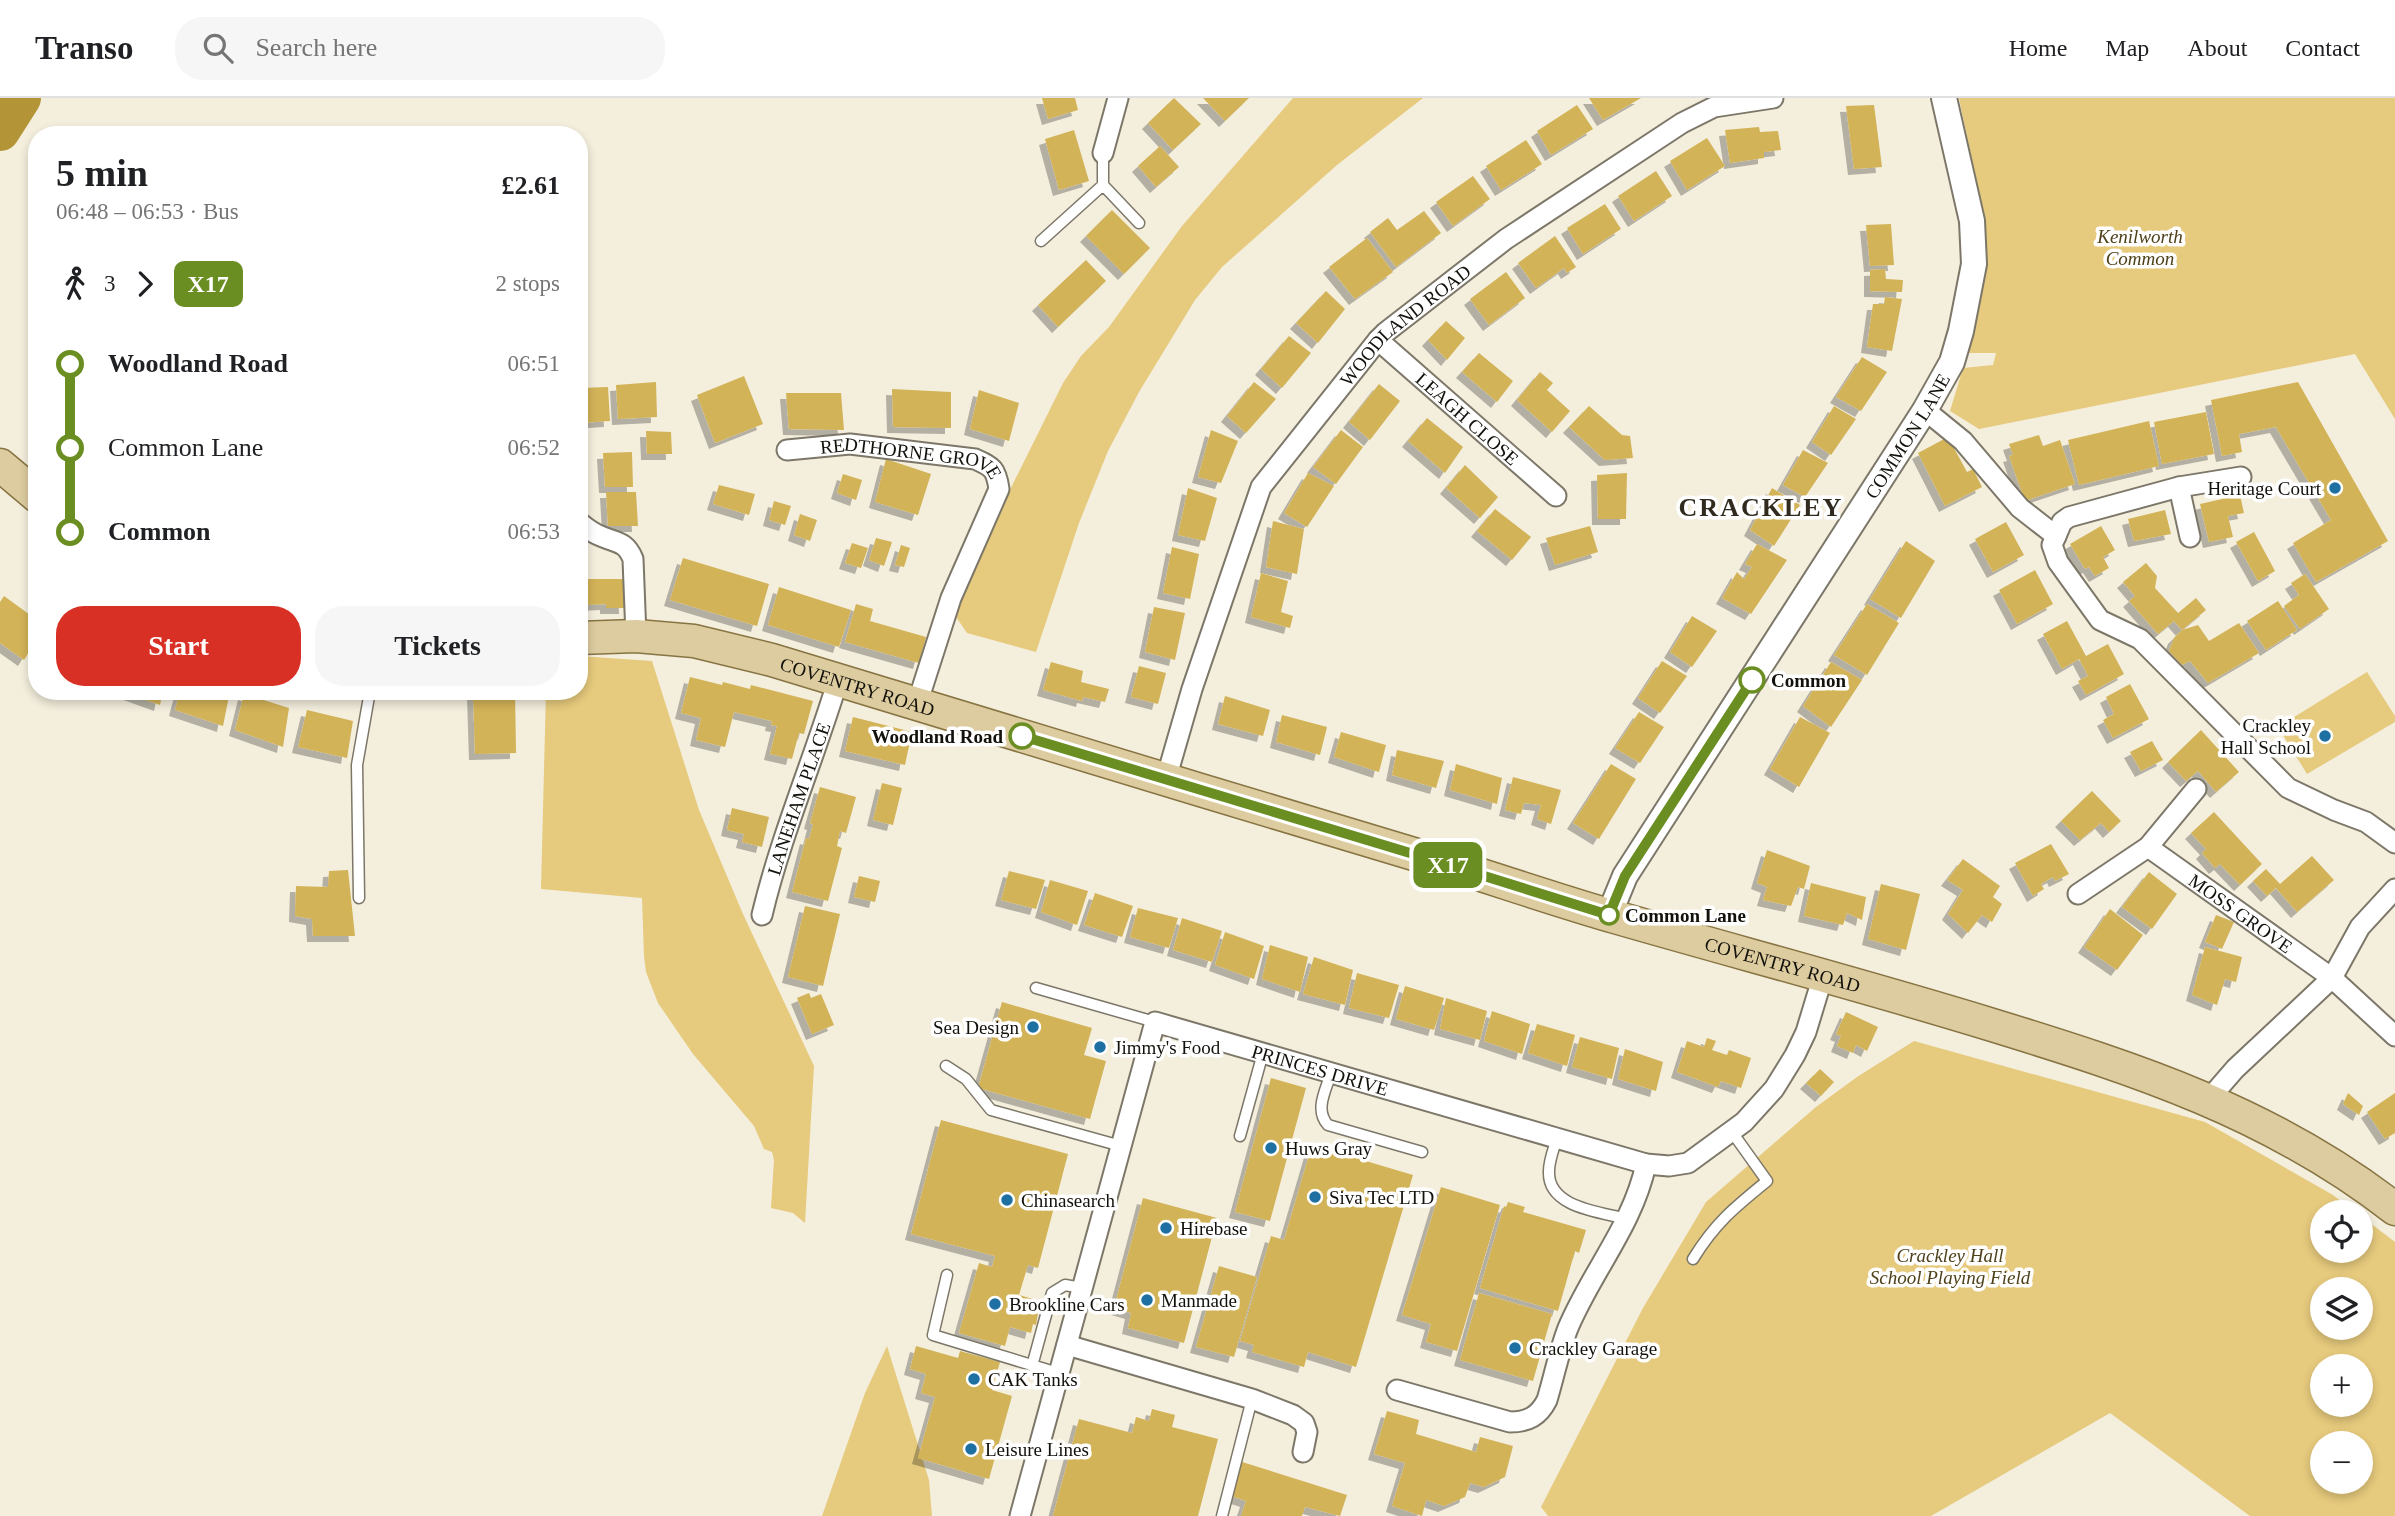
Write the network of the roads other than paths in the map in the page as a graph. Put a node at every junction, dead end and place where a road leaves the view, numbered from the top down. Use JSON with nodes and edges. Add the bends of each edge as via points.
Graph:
{"nodes":[{"id":1,"x":1118,"y":98,"type":"edge"},
{"id":2,"x":1773,"y":98,"type":"edge"},
{"id":3,"x":1944,"y":98,"type":"edge"},
{"id":4,"x":1103,"y":153,"type":"joint"},
{"id":5,"x":1103,"y":185,"type":"junction"},
{"id":6,"x":1139,"y":223,"type":"dead end"},
{"id":7,"x":1041,"y":241,"type":"dead end"},
{"id":8,"x":1378,"y":340,"type":"junction"},
{"id":9,"x":1925,"y":410,"type":"junction"},
{"id":10,"x":787,"y":450,"type":"dead end"},
{"id":11,"x":0,"y":464,"type":"edge"},
{"id":12,"x":2241,"y":477,"type":"dead end"},
{"id":13,"x":2179,"y":487,"type":"junction"},
{"id":14,"x":28,"y":488,"type":"edge"},
{"id":15,"x":1556,"y":496,"type":"dead end"},
{"id":16,"x":588,"y":528,"type":"edge"},
{"id":17,"x":2056,"y":536,"type":"junction"},
{"id":18,"x":2190,"y":537,"type":"dead end"},
{"id":19,"x":636,"y":636,"type":"junction"},
{"id":20,"x":588,"y":638,"type":"edge"},
{"id":21,"x":838,"y":680,"type":"junction"},
{"id":22,"x":368,"y":700,"type":"edge"},
{"id":23,"x":918,"y":704,"type":"junction"},
{"id":24,"x":1166,"y":779,"type":"junction"},
{"id":25,"x":2196,"y":789,"type":"dead end"},
{"id":26,"x":2395,"y":843,"type":"edge"},
{"id":27,"x":2148,"y":847,"type":"junction"},
{"id":28,"x":2395,"y":889,"type":"edge"},
{"id":29,"x":2078,"y":894,"type":"dead end"},
{"id":30,"x":359,"y":898,"type":"dead end"},
{"id":31,"x":762,"y":915,"type":"dead end"},
{"id":32,"x":1609,"y":915,"type":"junction"},
{"id":33,"x":1824,"y":976,"type":"junction"},
{"id":34,"x":2332,"y":978,"type":"junction"},
{"id":35,"x":1036,"y":988,"type":"dead end"},
{"id":36,"x":1154,"y":1022,"type":"junction"},
{"id":37,"x":2395,"y":1036,"type":"edge"},
{"id":38,"x":1263,"y":1053,"type":"junction"},
{"id":39,"x":946,"y":1066,"type":"dead end"},
{"id":40,"x":1331,"y":1073,"type":"junction"},
{"id":41,"x":2208,"y":1099,"type":"junction"},
{"id":42,"x":1732,"y":1132,"type":"junction"},
{"id":43,"x":1240,"y":1136,"type":"dead end"},
{"id":44,"x":1557,"y":1138,"type":"junction"},
{"id":45,"x":1121,"y":1146,"type":"junction"},
{"id":46,"x":1422,"y":1152,"type":"dead end"},
{"id":47,"x":1646,"y":1164,"type":"junction"},
{"id":48,"x":2395,"y":1209,"type":"edge"},
{"id":49,"x":1628,"y":1219,"type":"junction"},
{"id":50,"x":1693,"y":1259,"type":"dead end"},
{"id":51,"x":947,"y":1275,"type":"dead end"},
{"id":52,"x":1082,"y":1288,"type":"junction"},
{"id":53,"x":1067,"y":1345,"type":"junction"},
{"id":54,"x":1032,"y":1366,"type":"junction"},
{"id":55,"x":1058,"y":1373,"type":"junction"},
{"id":56,"x":1397,"y":1390,"type":"dead end"},
{"id":57,"x":1252,"y":1399,"type":"junction"},
{"id":58,"x":1303,"y":1452,"type":"dead end"},
{"id":59,"x":1020,"y":1516,"type":"edge"},
{"id":60,"x":1222,"y":1516,"type":"edge"}],
"edges":[{"from":1,"to":4,"type":"street"},
{"from":2,"to":8,"type":"street","name":"WOODLAND ROAD","via":[[1714,107],[1682,122],[1488,252]]},
{"from":3,"to":9,"type":"street","name":"COMMON LANE","via":[[1972,221],[1974,264],[1952,362]]},
{"from":4,"to":5,"type":"lane"},
{"from":5,"to":6,"type":"lane"},
{"from":5,"to":7,"type":"lane"},
{"from":8,"to":15,"type":"street","name":"LEAGH CLOSE"},
{"from":8,"to":24,"type":"street","name":"WOODLAND ROAD","via":[[1261,487]]},
{"from":9,"to":17,"type":"street","via":[[1963,441],[2020,508]]},
{"from":9,"to":32,"type":"street","name":"COMMON LANE","via":[[1625,876]]},
{"from":10,"to":23,"type":"street","name":"REDTHORNE GROVE","via":[[850,443],[975,459],[991,466],[997,476],[999,489],[951,598]]},
{"from":11,"to":14,"type":"main road"},
{"from":12,"to":13,"type":"street"},
{"from":13,"to":17,"type":"street","via":[[2069,517]]},
{"from":13,"to":18,"type":"street"},
{"from":16,"to":19,"type":"street","via":[[619,540],[633,559]]},
{"from":17,"to":26,"type":"street","via":[[2052,545],[2058,562],[2101,620],[2140,639],[2288,788],[2366,822]]},
{"from":19,"to":20,"type":"main road","name":"COVENTRY ROAD"},
{"from":19,"to":21,"type":"main road","name":"COVENTRY ROAD","via":[[727,648]]},
{"from":21,"to":23,"type":"main road","name":"COVENTRY ROAD"},
{"from":21,"to":31,"type":"street","name":"LANEHAM PLACE"},
{"from":22,"to":30,"type":"lane","via":[[357,765]]},
{"from":23,"to":24,"type":"main road","name":"COVENTRY ROAD"},
{"from":24,"to":32,"type":"main road","name":"COVENTRY ROAD"},
{"from":25,"to":27,"type":"street"},
{"from":27,"to":29,"type":"street"},
{"from":27,"to":34,"type":"street","name":"MOSS GROVE"},
{"from":28,"to":34,"type":"street","via":[[2360,927]]},
{"from":32,"to":33,"type":"main road","name":"COVENTRY ROAD"},
{"from":33,"to":41,"type":"main road","name":"COVENTRY ROAD","via":[[2114,1063]]},
{"from":33,"to":42,"type":"street","name":"PRINCES DRIVE","via":[[1785,1073]]},
{"from":34,"to":37,"type":"street","name":"MOSS GROVE"},
{"from":34,"to":41,"type":"street"},
{"from":35,"to":36,"type":"lane"},
{"from":36,"to":38,"type":"street","name":"PRINCES DRIVE"},
{"from":36,"to":45,"type":"street"},
{"from":38,"to":40,"type":"street","name":"PRINCES DRIVE"},
{"from":38,"to":43,"type":"lane"},
{"from":39,"to":45,"type":"lane","via":[[966,1079],[990,1110]]},
{"from":40,"to":44,"type":"street","name":"PRINCES DRIVE"},
{"from":40,"to":46,"type":"lane","via":[[1321,1109],[1328,1125]]},
{"from":41,"to":48,"type":"main road","name":"COVENTRY ROAD","via":[[2318,1155]]},
{"from":42,"to":47,"type":"street","name":"PRINCES DRIVE","via":[[1688,1163],[1669,1167]]},
{"from":42,"to":50,"type":"lane","via":[[1767,1181],[1721,1220]]},
{"from":44,"to":47,"type":"street","name":"PRINCES DRIVE"},
{"from":44,"to":49,"type":"lane","via":[[1549,1173],[1557,1194],[1568,1203]]},
{"from":45,"to":52,"type":"street"},
{"from":47,"to":49,"type":"street"},
{"from":49,"to":56,"type":"street","via":[[1567,1329],[1542,1411],[1521,1422],[1496,1419]]},
{"from":51,"to":54,"type":"lane","via":[[933,1335]]},
{"from":52,"to":53,"type":"street"},
{"from":52,"to":54,"type":"lane","via":[[1065,1284],[1052,1293]]},
{"from":53,"to":55,"type":"street"},
{"from":53,"to":57,"type":"street"},
{"from":54,"to":55,"type":"lane"},
{"from":55,"to":59,"type":"street"},
{"from":57,"to":58,"type":"street","via":[[1299,1418],[1307,1432]]},
{"from":57,"to":60,"type":"lane"}]}
